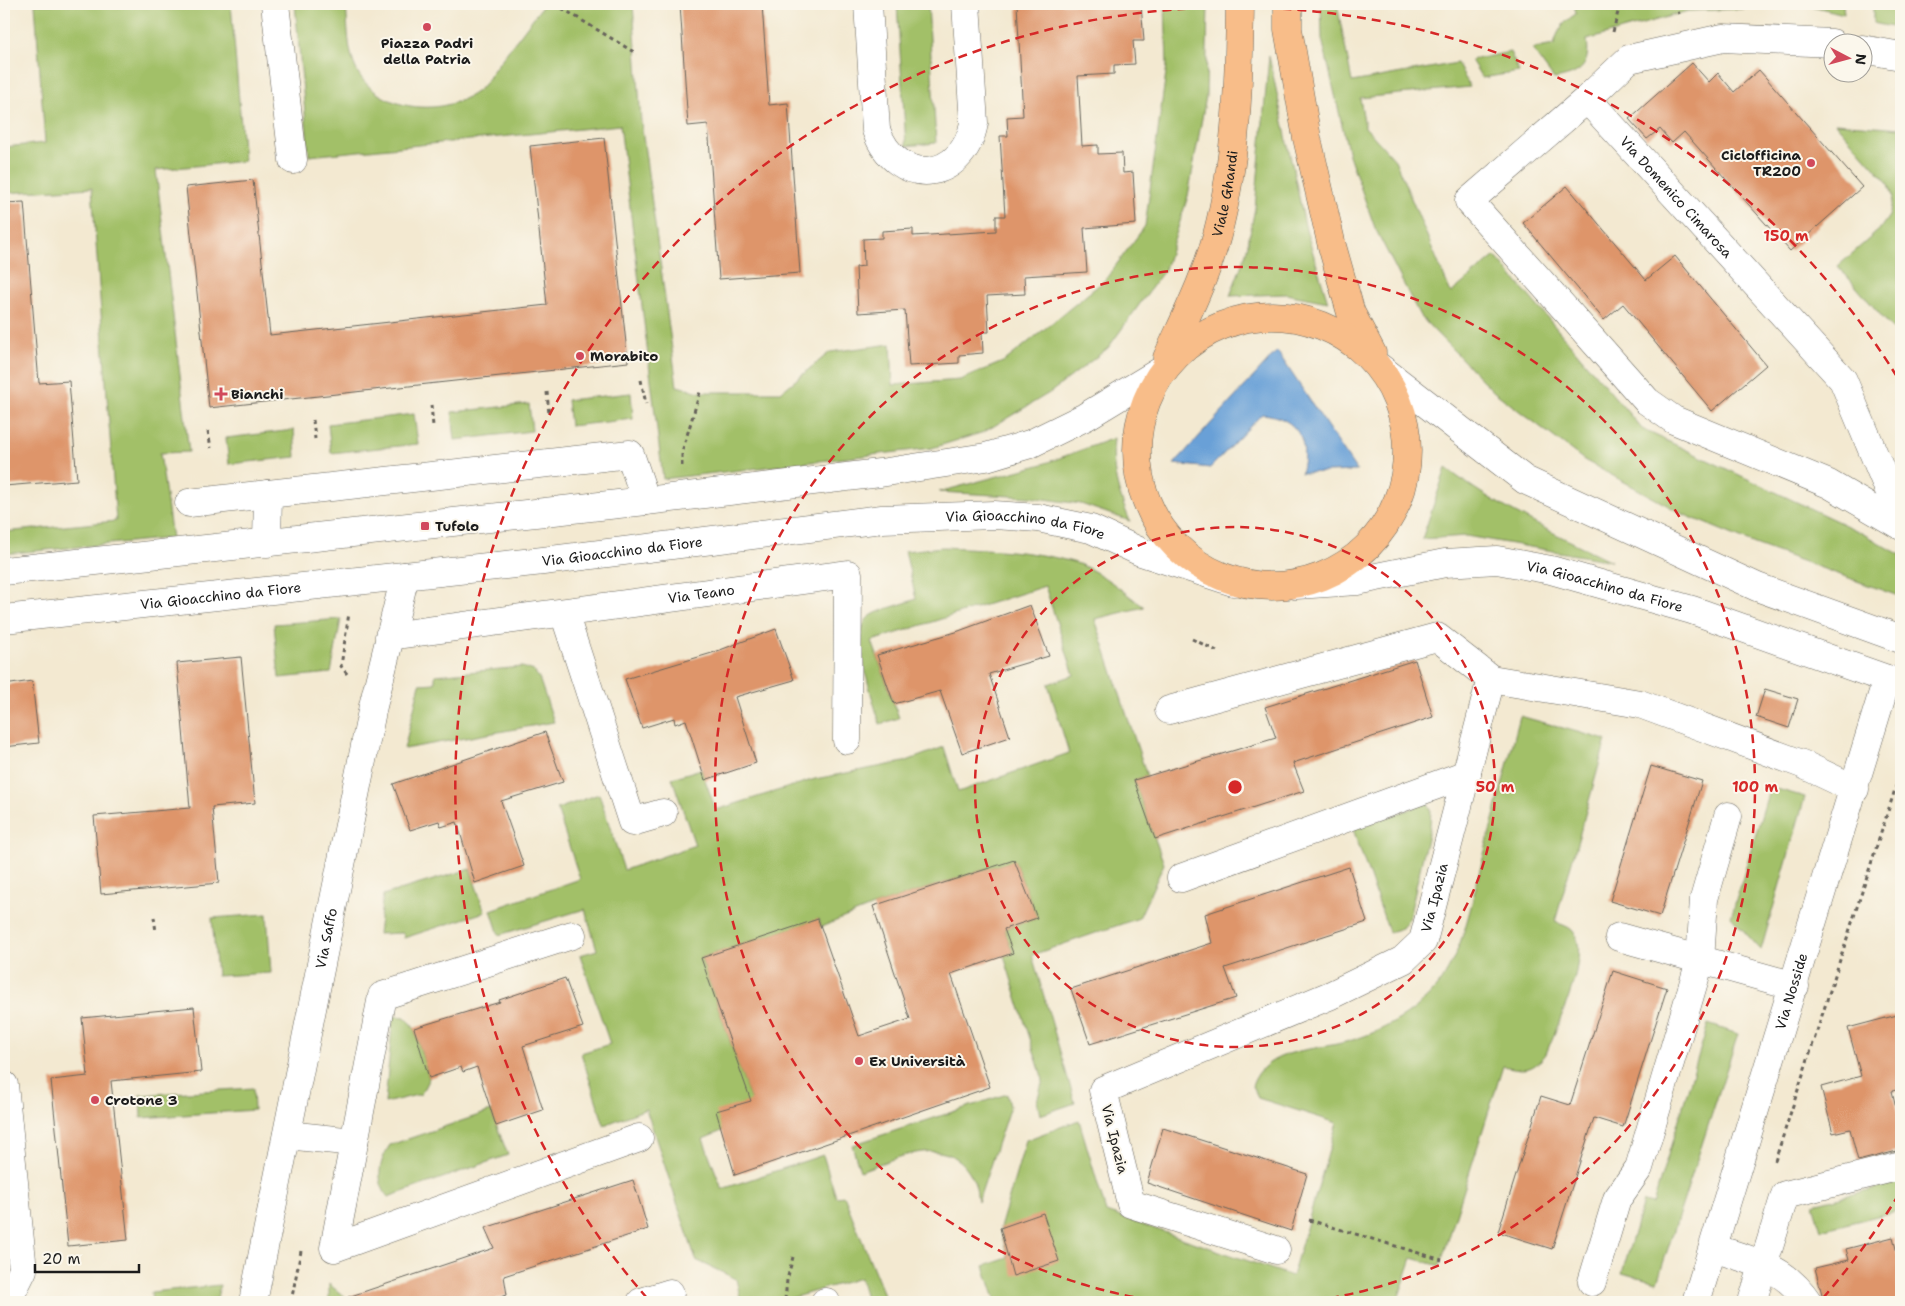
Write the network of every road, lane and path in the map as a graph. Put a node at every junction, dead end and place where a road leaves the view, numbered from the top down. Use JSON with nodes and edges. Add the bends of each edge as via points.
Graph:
{"nodes":[{"id":1,"x":275,"y":4,"type":"edge"},
{"id":2,"x":555,"y":4,"type":"edge"},
{"id":3,"x":868,"y":4,"type":"edge"},
{"id":4,"x":966,"y":4,"type":"edge"},
{"id":5,"x":1240,"y":4,"type":"edge"},
{"id":6,"x":1288,"y":4,"type":"edge"},
{"id":7,"x":1593,"y":4,"type":"edge"},
{"id":8,"x":1620,"y":4,"type":"edge"},
{"id":9,"x":1676,"y":4,"type":"edge"},
{"id":10,"x":1575,"y":8,"type":"dead end"},
{"id":11,"x":1679,"y":14,"type":"dead end"},
{"id":12,"x":1613,"y":32,"type":"dead end"},
{"id":13,"x":1822,"y":43,"type":"edge"},
{"id":14,"x":1872,"y":51,"type":"edge"},
{"id":15,"x":637,"y":54,"type":"dead end"},
{"id":16,"x":1901,"y":56,"type":"edge"},
{"id":17,"x":1587,"y":99,"type":"junction"},
{"id":18,"x":293,"y":160,"type":"dead end"},
{"id":19,"x":1379,"y":367,"type":"junction"},
{"id":20,"x":1161,"y":371,"type":"junction"},
{"id":21,"x":641,"y":380,"type":"dead end"},
{"id":22,"x":547,"y":392,"type":"dead end"},
{"id":23,"x":700,"y":392,"type":"dead end"},
{"id":24,"x":646,"y":404,"type":"dead end"},
{"id":25,"x":431,"y":405,"type":"dead end"},
{"id":26,"x":550,"y":415,"type":"dead end"},
{"id":27,"x":314,"y":420,"type":"dead end"},
{"id":28,"x":433,"y":426,"type":"dead end"},
{"id":29,"x":208,"y":430,"type":"dead end"},
{"id":30,"x":315,"y":438,"type":"dead end"},
{"id":31,"x":211,"y":448,"type":"dead end"},
{"id":32,"x":682,"y":469,"type":"dead end"},
{"id":33,"x":268,"y":494,"type":"junction"},
{"id":34,"x":646,"y":501,"type":"junction"},
{"id":35,"x":189,"y":503,"type":"dead end"},
{"id":36,"x":1901,"y":519,"type":"edge"},
{"id":37,"x":1901,"y":526,"type":"edge"},
{"id":38,"x":268,"y":542,"type":"junction"},
{"id":39,"x":4,"y":571,"type":"edge"},
{"id":40,"x":405,"y":576,"type":"junction"},
{"id":41,"x":1233,"y":582,"type":"junction"},
{"id":42,"x":1296,"y":585,"type":"junction"},
{"id":43,"x":340,"y":610,"type":"dead end"},
{"id":44,"x":564,"y":613,"type":"junction"},
{"id":45,"x":4,"y":619,"type":"edge"},
{"id":46,"x":389,"y":636,"type":"junction"},
{"id":47,"x":1192,"y":639,"type":"dead end"},
{"id":48,"x":1901,"y":639,"type":"edge"},
{"id":49,"x":1217,"y":650,"type":"dead end"},
{"id":50,"x":1491,"y":679,"type":"junction"},
{"id":51,"x":1894,"y":682,"type":"edge"},
{"id":52,"x":373,"y":706,"type":"junction"},
{"id":53,"x":1169,"y":710,"type":"dead end"},
{"id":54,"x":847,"y":740,"type":"dead end"},
{"id":55,"x":1901,"y":771,"type":"edge"},
{"id":56,"x":1466,"y":774,"type":"junction"},
{"id":57,"x":1855,"y":789,"type":"junction"},
{"id":58,"x":663,"y":813,"type":"dead end"},
{"id":59,"x":1728,"y":816,"type":"dead end"},
{"id":60,"x":1181,"y":878,"type":"dead end"},
{"id":61,"x":154,"y":917,"type":"dead end"},
{"id":62,"x":156,"y":932,"type":"dead end"},
{"id":63,"x":572,"y":934,"type":"dead end"},
{"id":64,"x":1619,"y":937,"type":"dead end"},
{"id":65,"x":1700,"y":961,"type":"junction"},
{"id":66,"x":1795,"y":986,"type":"junction"},
{"id":67,"x":4,"y":1085,"type":"edge"},
{"id":68,"x":287,"y":1135,"type":"junction"},
{"id":69,"x":639,"y":1138,"type":"dead end"},
{"id":70,"x":354,"y":1142,"type":"junction"},
{"id":71,"x":1774,"y":1164,"type":"dead end"},
{"id":72,"x":1901,"y":1166,"type":"edge"},
{"id":73,"x":1309,"y":1220,"type":"dead end"},
{"id":74,"x":302,"y":1245,"type":"dead end"},
{"id":75,"x":1712,"y":1248,"type":"junction"},
{"id":76,"x":1276,"y":1250,"type":"dead end"},
{"id":77,"x":793,"y":1257,"type":"dead end"},
{"id":78,"x":1442,"y":1260,"type":"dead end"},
{"id":79,"x":1765,"y":1265,"type":"junction"},
{"id":80,"x":14,"y":1271,"type":"edge"},
{"id":81,"x":1592,"y":1282,"type":"dead end"},
{"id":82,"x":670,"y":1292,"type":"dead end"},
{"id":83,"x":785,"y":1300,"type":"dead end"},
{"id":84,"x":7,"y":1302,"type":"edge"},
{"id":85,"x":253,"y":1302,"type":"edge"},
{"id":86,"x":291,"y":1302,"type":"edge"},
{"id":87,"x":641,"y":1302,"type":"edge"},
{"id":88,"x":1696,"y":1302,"type":"edge"},
{"id":89,"x":1752,"y":1302,"type":"edge"},
{"id":90,"x":1808,"y":1302,"type":"edge"}],
"edges":[{"from":1,"to":18,"type":"street"},
{"from":2,"to":15,"type":"path"},
{"from":3,"to":4,"type":"street","via":[[876,130],[892,158],[921,171],[951,163],[963,153],[971,138],[974,122]]},
{"from":5,"to":20,"type":"main road","name":"Viale Ghandi","via":[[1235,130],[1217,236]]},
{"from":6,"to":19,"type":"main road","via":[[1288,29],[1307,138],[1332,246],[1351,313]]},
{"from":7,"to":10,"type":"path"},
{"from":8,"to":12,"type":"path"},
{"from":9,"to":11,"type":"path"},
{"from":13,"to":17,"type":"street","via":[[1723,38],[1629,59]]},
{"from":14,"to":16,"type":"street"},
{"from":17,"to":36,"type":"street","name":"Via Domenico Cimarosa","via":[[1843,380]]},
{"from":17,"to":37,"type":"street","via":[[1469,201],[1647,401],[1674,420],[1829,484]]},
{"from":19,"to":20,"type":"main road","via":[[1354,342],[1322,324],[1278,315],[1251,316],[1217,326],[1186,345]]},
{"from":19,"to":42,"type":"main road","name":"Viale Ghandi","via":[[1399,402],[1408,441],[1405,480],[1390,518],[1366,549],[1334,572]]},
{"from":19,"to":48,"type":"street","via":[[1525,480],[1757,587]]},
{"from":20,"to":34,"type":"street","via":[[1070,425],[1030,444],[986,457]]},
{"from":20,"to":41,"type":"main road","name":"Viale Ghandi","via":[[1142,410],[1135,453],[1143,495],[1164,534],[1194,564]]},
{"from":21,"to":24,"type":"path"},
{"from":22,"to":26,"type":"path"},
{"from":23,"to":32,"type":"path","via":[[682,452]]},
{"from":25,"to":28,"type":"path"},
{"from":27,"to":30,"type":"path"},
{"from":29,"to":31,"type":"path"},
{"from":33,"to":34,"type":"street","via":[[630,454]]},
{"from":33,"to":35,"type":"street"},
{"from":33,"to":38,"type":"street"},
{"from":34,"to":38,"type":"street"},
{"from":38,"to":39,"type":"street"},
{"from":40,"to":41,"type":"street","name":"Via Gioacchino da Fiore","via":[[882,520],[994,515],[1038,518],[1091,529],[1141,552]]},
{"from":40,"to":45,"type":"street","name":"Via Gioacchino da Fiore"},
{"from":40,"to":46,"type":"street","name":"Via Saffo"},
{"from":41,"to":42,"type":"main road","name":"Viale Ghandi","via":[[1265,587]]},
{"from":42,"to":51,"type":"street","name":"Via Gioacchino da Fiore","via":[[1358,581],[1445,563],[1497,560],[1551,570],[1692,610]]},
{"from":43,"to":52,"type":"path","via":[[350,609],[341,666]]},
{"from":44,"to":46,"type":"street","name":"Via Teano"},
{"from":44,"to":54,"type":"street","name":"Via Teano","via":[[848,574]]},
{"from":44,"to":58,"type":"street","via":[[632,822]]},
{"from":46,"to":52,"type":"street","name":"Via Saffo"},
{"from":47,"to":49,"type":"path"},
{"from":50,"to":53,"type":"street","via":[[1437,637]]},
{"from":50,"to":56,"type":"street","name":"Via Ipazia"},
{"from":50,"to":57,"type":"street","via":[[1640,704],[1802,764]]},
{"from":51,"to":57,"type":"street","name":"Via Nosside"},
{"from":52,"to":68,"type":"street","name":"Via Saffo"},
{"from":55,"to":71,"type":"path"},
{"from":56,"to":60,"type":"street"},
{"from":56,"to":76,"type":"street","name":"Via Ipazia","via":[[1423,941],[1403,960],[1331,995],[1103,1090],[1131,1204]]},
{"from":57,"to":66,"type":"street","name":"Via Nosside"},
{"from":59,"to":65,"type":"street","via":[[1704,899]]},
{"from":61,"to":62,"type":"path"},
{"from":63,"to":70,"type":"street","via":[[382,996]]},
{"from":64,"to":65,"type":"street"},
{"from":65,"to":66,"type":"street"},
{"from":65,"to":81,"type":"street","via":[[1639,1168],[1617,1199]]},
{"from":66,"to":75,"type":"street","name":"Via Nosside"},
{"from":67,"to":80,"type":"street"},
{"from":68,"to":70,"type":"street"},
{"from":68,"to":85,"type":"street","name":"Via Saffo"},
{"from":69,"to":70,"type":"street","via":[[334,1248]]},
{"from":72,"to":79,"type":"street","via":[[1785,1196]]},
{"from":73,"to":78,"type":"path"},
{"from":74,"to":86,"type":"path"},
{"from":75,"to":79,"type":"street"},
{"from":75,"to":88,"type":"street","name":"Via Nosside"},
{"from":77,"to":83,"type":"path"},
{"from":79,"to":89,"type":"street"},
{"from":79,"to":90,"type":"street","via":[[1784,1274]]},
{"from":80,"to":84,"type":"street"},
{"from":82,"to":87,"type":"street"}]}
